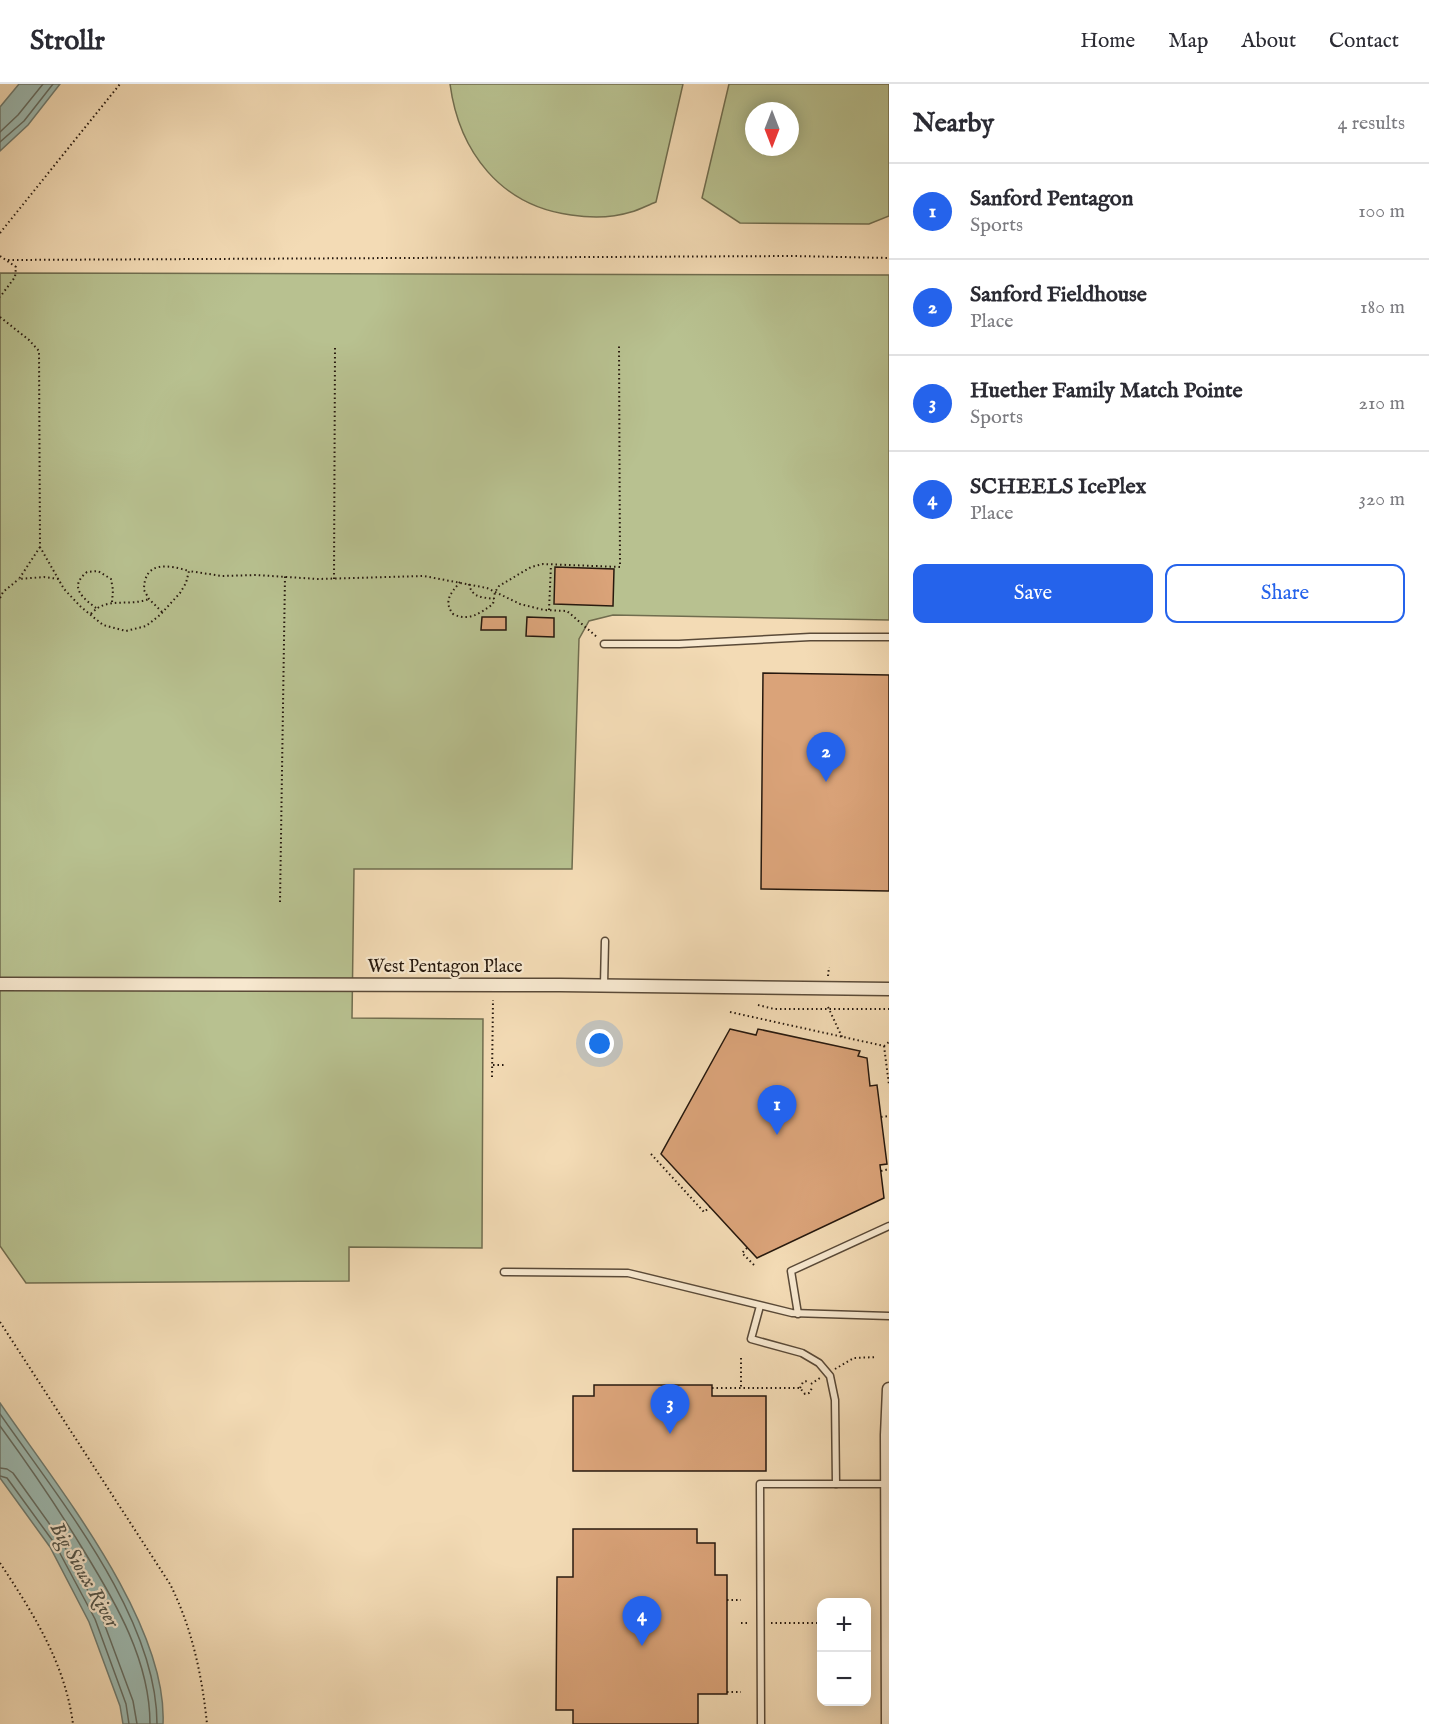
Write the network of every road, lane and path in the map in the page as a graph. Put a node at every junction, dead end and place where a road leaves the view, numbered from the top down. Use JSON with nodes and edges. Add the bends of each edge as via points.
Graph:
{"nodes":[{"id":1,"x":120,"y":84,"type":"edge"},
{"id":2,"x":0,"y":233,"type":"edge"},
{"id":3,"x":0,"y":256,"type":"edge"},
{"id":4,"x":889,"y":258,"type":"edge"},
{"id":5,"x":8,"y":260,"type":"junction"},
{"id":6,"x":0,"y":297,"type":"edge"},
{"id":7,"x":0,"y":317,"type":"edge"},
{"id":8,"x":619,"y":346,"type":"dead end"},
{"id":9,"x":335,"y":348,"type":"dead end"},
{"id":10,"x":40,"y":548,"type":"junction"},
{"id":11,"x":551,"y":564,"type":"junction"},
{"id":12,"x":189,"y":571,"type":"junction"},
{"id":13,"x":285,"y":576,"type":"junction"},
{"id":14,"x":19,"y":579,"type":"junction"},
{"id":15,"x":59,"y":579,"type":"junction"},
{"id":16,"x":334,"y":579,"type":"junction"},
{"id":17,"x":459,"y":582,"type":"junction"},
{"id":18,"x":469,"y":584,"type":"junction"},
{"id":19,"x":495,"y":592,"type":"junction"},
{"id":20,"x":0,"y":598,"type":"edge"},
{"id":21,"x":84,"y":598,"type":"junction"},
{"id":22,"x":149,"y":599,"type":"junction"},
{"id":23,"x":494,"y":599,"type":"junction"},
{"id":24,"x":112,"y":602,"type":"junction"},
{"id":25,"x":78,"y":603,"type":"junction"},
{"id":26,"x":96,"y":608,"type":"junction"},
{"id":27,"x":549,"y":610,"type":"junction"},
{"id":28,"x":162,"y":612,"type":"junction"},
{"id":29,"x":90,"y":615,"type":"junction"},
{"id":30,"x":889,"y":637,"type":"edge"},
{"id":31,"x":604,"y":644,"type":"joint"},
{"id":32,"x":280,"y":902,"type":"dead end"},
{"id":33,"x":605,"y":941,"type":"dead end"},
{"id":34,"x":829,"y":968,"type":"dead end"},
{"id":35,"x":828,"y":976,"type":"dead end"},
{"id":36,"x":0,"y":984,"type":"edge"},
{"id":37,"x":604,"y":986,"type":"junction"},
{"id":38,"x":889,"y":989,"type":"edge"},
{"id":39,"x":493,"y":1000,"type":"dead end"},
{"id":40,"x":758,"y":1005,"type":"dead end"},
{"id":41,"x":828,"y":1008,"type":"junction"},
{"id":42,"x":889,"y":1009,"type":"edge"},
{"id":43,"x":730,"y":1012,"type":"dead end"},
{"id":44,"x":842,"y":1037,"type":"junction"},
{"id":45,"x":889,"y":1042,"type":"edge"},
{"id":46,"x":884,"y":1046,"type":"junction"},
{"id":47,"x":492,"y":1065,"type":"junction"},
{"id":48,"x":505,"y":1065,"type":"dead end"},
{"id":49,"x":492,"y":1077,"type":"dead end"},
{"id":50,"x":889,"y":1085,"type":"edge"},
{"id":51,"x":889,"y":1116,"type":"edge"},
{"id":52,"x":881,"y":1117,"type":"dead end"},
{"id":53,"x":651,"y":1154,"type":"dead end"},
{"id":54,"x":889,"y":1169,"type":"edge"},
{"id":55,"x":881,"y":1171,"type":"dead end"},
{"id":56,"x":710,"y":1207,"type":"dead end"},
{"id":57,"x":889,"y":1226,"type":"edge"},
{"id":58,"x":747,"y":1248,"type":"dead end"},
{"id":59,"x":755,"y":1266,"type":"dead end"},
{"id":60,"x":504,"y":1272,"type":"dead end"},
{"id":61,"x":760,"y":1306,"type":"junction"},
{"id":62,"x":798,"y":1314,"type":"junction"},
{"id":63,"x":889,"y":1316,"type":"edge"},
{"id":64,"x":0,"y":1322,"type":"edge"},
{"id":65,"x":877,"y":1357,"type":"dead end"},
{"id":66,"x":741,"y":1358,"type":"dead end"},
{"id":67,"x":828,"y":1374,"type":"junction"},
{"id":68,"x":807,"y":1381,"type":"dead end"},
{"id":69,"x":712,"y":1388,"type":"dead end"},
{"id":70,"x":741,"y":1388,"type":"junction"},
{"id":71,"x":800,"y":1388,"type":"junction"},
{"id":72,"x":889,"y":1389,"type":"edge"},
{"id":73,"x":836,"y":1484,"type":"junction"},
{"id":74,"x":888,"y":1484,"type":"edge"},
{"id":75,"x":0,"y":1563,"type":"edge"},
{"id":76,"x":727,"y":1600,"type":"dead end"},
{"id":77,"x":741,"y":1600,"type":"dead end"},
{"id":78,"x":741,"y":1623,"type":"dead end"},
{"id":79,"x":761,"y":1623,"type":"junction"},
{"id":80,"x":817,"y":1623,"type":"edge"},
{"id":81,"x":727,"y":1692,"type":"dead end"},
{"id":82,"x":741,"y":1692,"type":"dead end"},
{"id":83,"x":73,"y":1724,"type":"edge"},
{"id":84,"x":207,"y":1724,"type":"edge"},
{"id":85,"x":761,"y":1724,"type":"edge"},
{"id":86,"x":888,"y":1724,"type":"edge"}],
"edges":[{"from":1,"to":2,"type":"path"},
{"from":3,"to":5,"type":"path"},
{"from":4,"to":5,"type":"path"},
{"from":5,"to":6,"type":"path","via":[[16,267],[15,277]]},
{"from":7,"to":10,"type":"path","via":[[39,351]]},
{"from":8,"to":11,"type":"path","via":[[620,567]]},
{"from":9,"to":16,"type":"path"},
{"from":10,"to":14,"type":"path"},
{"from":10,"to":15,"type":"path"},
{"from":11,"to":19,"type":"path","via":[[522,571]]},
{"from":11,"to":27,"type":"path"},
{"from":12,"to":13,"type":"path","via":[[222,576]]},
{"from":12,"to":22,"type":"path","via":[[170,566],[153,569],[144,583]]},
{"from":12,"to":28,"type":"path","via":[[186,584]]},
{"from":13,"to":16,"type":"path"},
{"from":13,"to":32,"type":"path"},
{"from":14,"to":15,"type":"path"},
{"from":14,"to":20,"type":"path"},
{"from":15,"to":25,"type":"path"},
{"from":16,"to":17,"type":"path","via":[[424,576]]},
{"from":17,"to":18,"type":"path"},
{"from":17,"to":23,"type":"path","via":[[448,599],[453,614],[470,617],[493,604]]},
{"from":18,"to":19,"type":"path"},
{"from":18,"to":23,"type":"path","via":[[475,595]]},
{"from":19,"to":23,"type":"path"},
{"from":19,"to":27,"type":"path","via":[[520,604]]},
{"from":21,"to":24,"type":"path","via":[[79,592],[80,581],[87,572],[98,571],[108,575],[113,583]]},
{"from":21,"to":25,"type":"path"},
{"from":21,"to":26,"type":"path"},
{"from":22,"to":24,"type":"path","via":[[132,604]]},
{"from":22,"to":28,"type":"path"},
{"from":24,"to":26,"type":"path"},
{"from":25,"to":29,"type":"path"},
{"from":26,"to":29,"type":"path"},
{"from":27,"to":31,"type":"path","via":[[567,611]]},
{"from":28,"to":29,"type":"path","via":[[146,626],[126,632],[103,625]]},
{"from":30,"to":31,"type":"lane"},
{"from":33,"to":37,"type":"lane"},
{"from":34,"to":35,"type":"path"},
{"from":36,"to":37,"type":"street","name":"West Pentagon Place"},
{"from":37,"to":38,"type":"street","name":"West Pentagon Place"},
{"from":39,"to":47,"type":"path"},
{"from":40,"to":41,"type":"path","via":[[774,1009]]},
{"from":41,"to":42,"type":"path"},
{"from":41,"to":44,"type":"path"},
{"from":43,"to":44,"type":"path"},
{"from":44,"to":46,"type":"path"},
{"from":45,"to":46,"type":"path"},
{"from":46,"to":50,"type":"path"},
{"from":47,"to":48,"type":"path"},
{"from":47,"to":49,"type":"path"},
{"from":51,"to":52,"type":"path"},
{"from":53,"to":56,"type":"path","via":[[704,1212]]},
{"from":54,"to":55,"type":"path"},
{"from":57,"to":62,"type":"lane","via":[[791,1270]]},
{"from":58,"to":59,"type":"path","via":[[742,1253]]},
{"from":60,"to":61,"type":"lane","via":[[628,1273]]},
{"from":61,"to":62,"type":"lane"},
{"from":61,"to":67,"type":"lane","via":[[751,1339],[802,1353]]},
{"from":62,"to":63,"type":"lane"},
{"from":64,"to":84,"type":"path","via":[[170,1584],[194,1648]]},
{"from":65,"to":67,"type":"path","via":[[854,1358]]},
{"from":66,"to":70,"type":"path"},
{"from":67,"to":71,"type":"path","via":[[811,1386],[809,1393]]},
{"from":67,"to":73,"type":"lane","via":[[835,1400]]},
{"from":68,"to":71,"type":"path"},
{"from":69,"to":70,"type":"path"},
{"from":70,"to":71,"type":"path"},
{"from":72,"to":74,"type":"street"},
{"from":73,"to":74,"type":"lane"},
{"from":73,"to":79,"type":"lane","via":[[760,1484]]},
{"from":74,"to":86,"type":"street"},
{"from":75,"to":83,"type":"path","via":[[54,1655]]},
{"from":76,"to":77,"type":"path"},
{"from":78,"to":79,"type":"path"},
{"from":79,"to":80,"type":"path"},
{"from":79,"to":85,"type":"lane"},
{"from":81,"to":82,"type":"path"}]}
